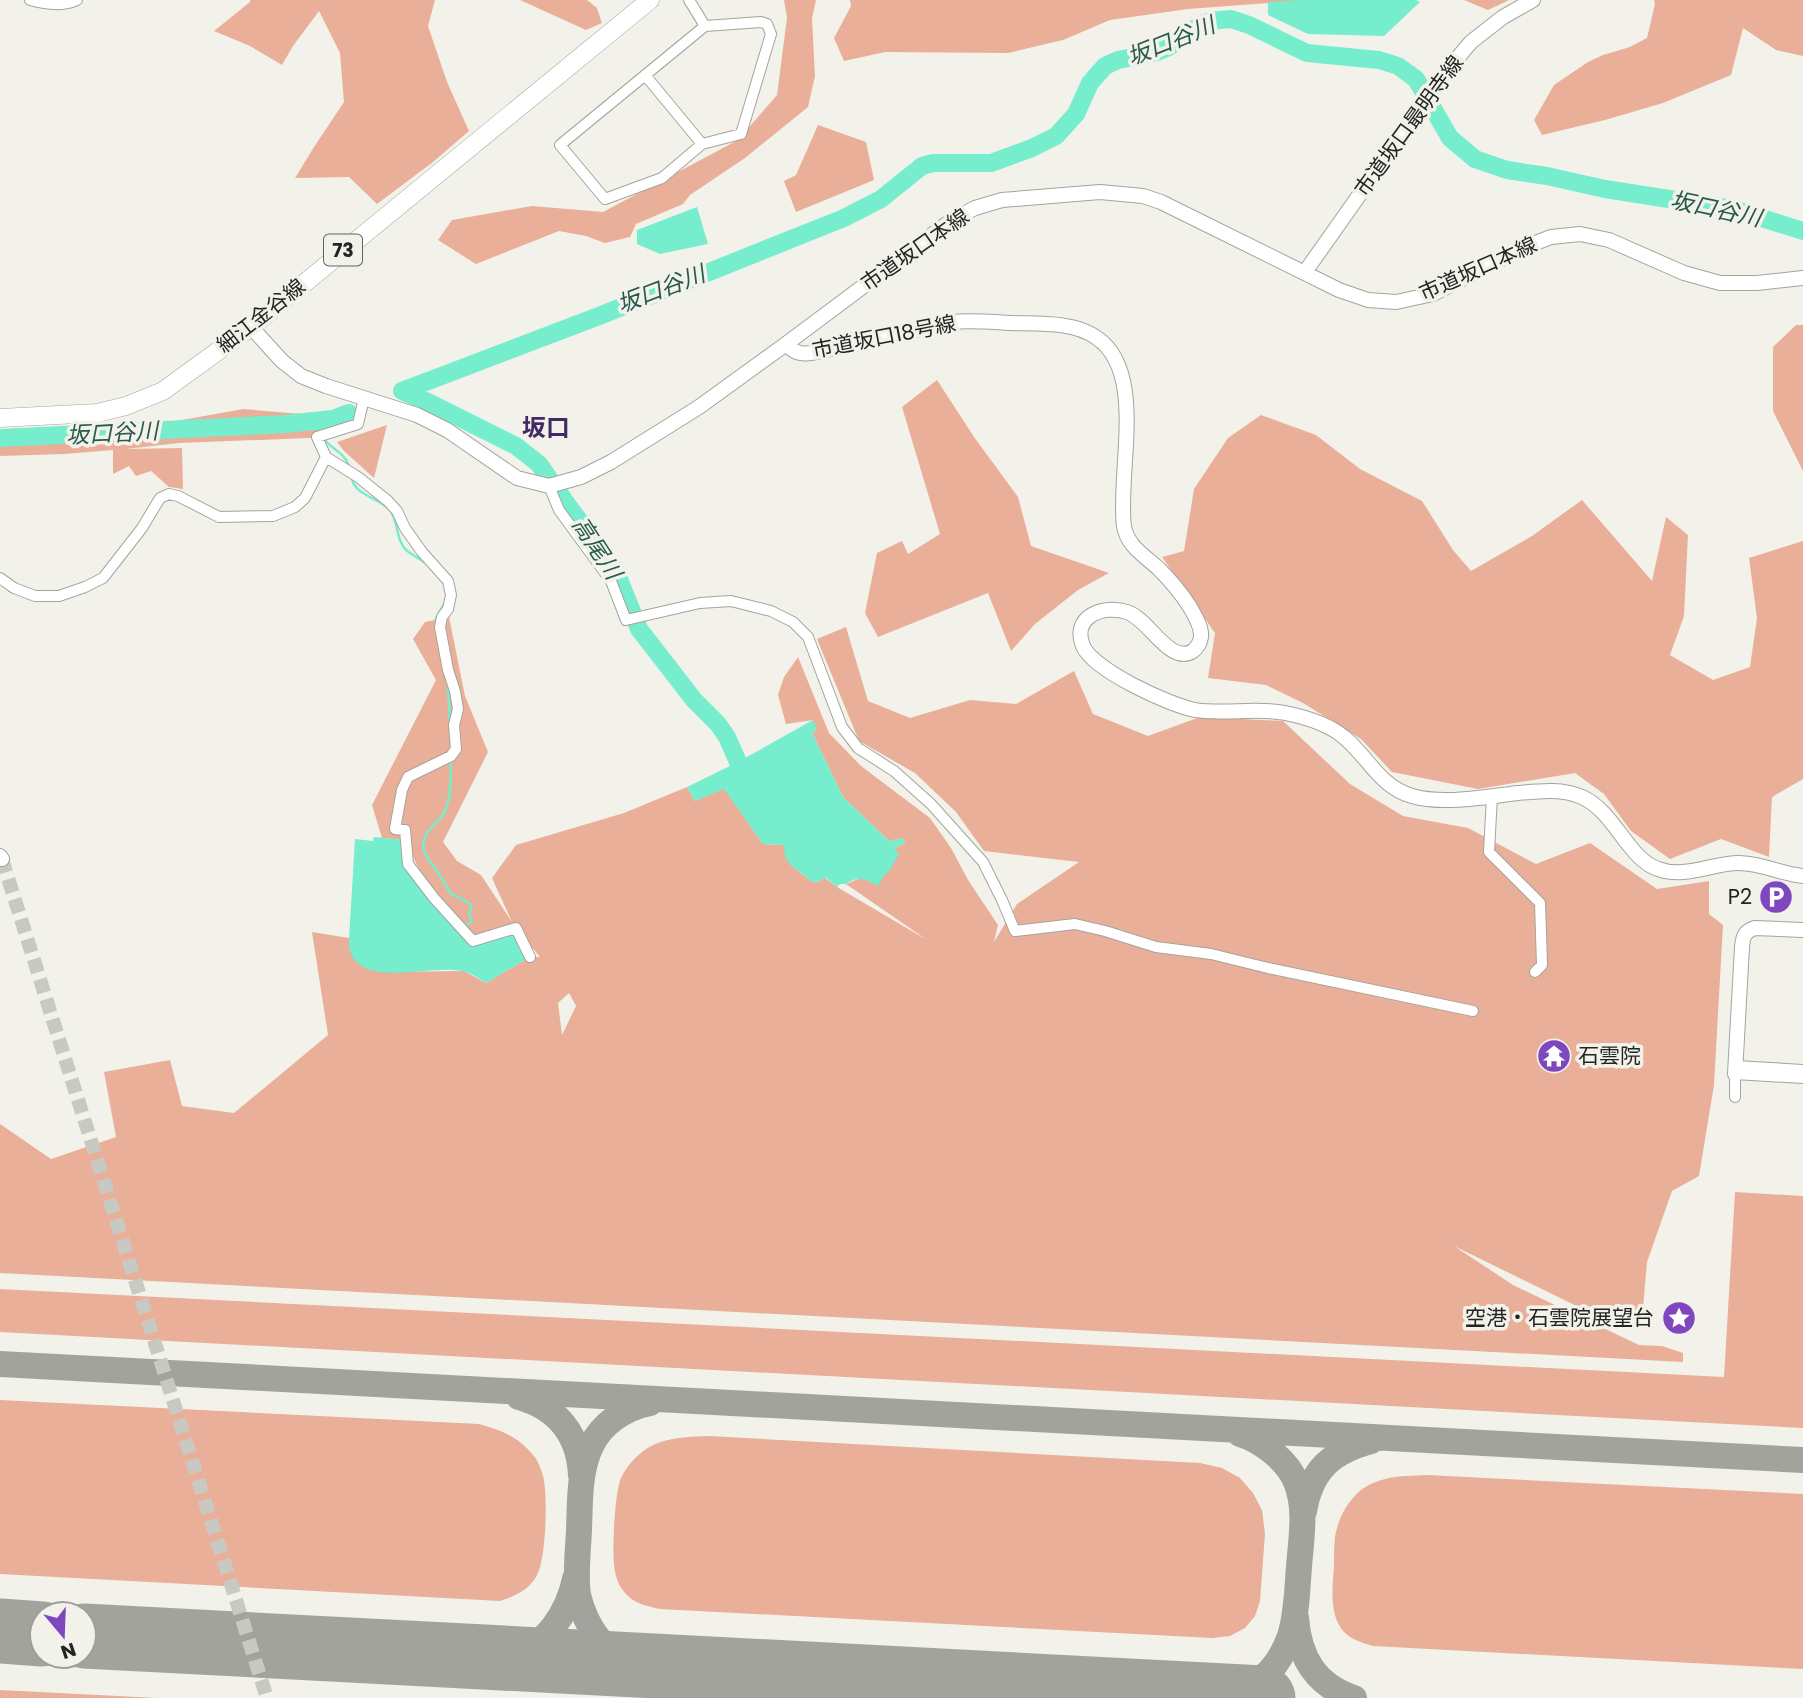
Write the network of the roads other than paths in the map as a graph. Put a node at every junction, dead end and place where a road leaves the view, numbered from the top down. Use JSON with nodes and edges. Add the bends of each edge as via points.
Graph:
{"nodes":[{"id":1,"x":30,"y":0,"type":"edge"},
{"id":2,"x":77,"y":0,"type":"edge"},
{"id":3,"x":650,"y":0,"type":"edge"},
{"id":4,"x":689,"y":0,"type":"edge"},
{"id":5,"x":1533,"y":0,"type":"edge"},
{"id":6,"x":705,"y":26,"type":"junction"},
{"id":7,"x":645,"y":75,"type":"junction"},
{"id":8,"x":702,"y":144,"type":"junction"},
{"id":9,"x":1305,"y":272,"type":"junction"},
{"id":10,"x":1803,"y":278,"type":"edge"},
{"id":11,"x":251,"y":327,"type":"junction"},
{"id":12,"x":786,"y":344,"type":"junction"},
{"id":13,"x":364,"y":398,"type":"junction"},
{"id":14,"x":0,"y":418,"type":"edge"},
{"id":15,"x":326,"y":457,"type":"junction"},
{"id":16,"x":550,"y":485,"type":"junction"},
{"id":17,"x":0,"y":578,"type":"edge"},
{"id":18,"x":1492,"y":796,"type":"junction"},
{"id":19,"x":1803,"y":876,"type":"edge"},
{"id":20,"x":1803,"y":930,"type":"edge"},
{"id":21,"x":530,"y":957,"type":"dead end"},
{"id":22,"x":1535,"y":972,"type":"dead end"},
{"id":23,"x":1473,"y":1011,"type":"dead end"},
{"id":24,"x":1736,"y":1070,"type":"junction"},
{"id":25,"x":1803,"y":1070,"type":"edge"},
{"id":26,"x":1803,"y":1078,"type":"edge"},
{"id":27,"x":1735,"y":1097,"type":"dead end"}],
"edges":[{"from":1,"to":2,"type":"street","via":[[55,5]]},
{"from":3,"to":11,"type":"main road","name":"細江金谷線","number":"73"},
{"from":4,"to":6,"type":"street"},
{"from":5,"to":9,"type":"street","name":"市道坂口最明寺線","via":[[1471,42]]},
{"from":6,"to":7,"type":"street"},
{"from":6,"to":8,"type":"street","via":[[761,22],[771,34],[741,134]]},
{"from":7,"to":8,"type":"street"},
{"from":7,"to":8,"type":"street","via":[[560,145],[605,199],[662,178]]},
{"from":9,"to":10,"type":"street","name":"市道坂口本線","via":[[1368,300],[1396,302],[1433,294],[1551,237],[1580,234],[1609,240],[1684,273],[1720,283]]},
{"from":9,"to":12,"type":"street","name":"市道坂口本線","via":[[1143,196],[1100,192],[1002,200],[952,219]]},
{"from":11,"to":13,"type":"street","name":"市道坂口本線","via":[[301,376]]},
{"from":11,"to":14,"type":"main road","name":"細江金谷線","number":"73","via":[[163,391],[127,406],[97,413]]},
{"from":12,"to":16,"type":"street","name":"市道坂口本線","via":[[699,407],[611,462]]},
{"from":12,"to":18,"type":"street","name":"市道坂口18号線","via":[[798,352],[812,352],[964,321],[1060,326],[1097,338],[1113,352],[1125,382],[1126,536],[1174,584],[1194,613],[1201,640],[1179,654],[1140,618],[1113,609],[1090,615],[1080,626],[1087,654],[1113,674],[1182,707],[1286,713],[1329,727],[1349,741],[1382,779],[1410,796],[1436,800]]},
{"from":13,"to":15,"type":"street","via":[[358,424],[322,435]]},
{"from":13,"to":16,"type":"street","name":"市道坂口本線","via":[[447,430],[517,478]]},
{"from":15,"to":17,"type":"street","via":[[304,498],[273,516],[219,517],[178,496],[160,498],[103,578],[85,587],[59,596],[36,596]]},
{"from":15,"to":21,"type":"street","via":[[388,501],[422,552],[448,580],[451,595],[440,627],[456,691],[456,749],[452,756],[408,777],[402,790],[395,829],[405,830],[408,864],[473,941],[516,928]]},
{"from":16,"to":23,"type":"street","via":[[559,510],[611,581],[626,620],[700,603],[732,601],[793,622],[808,637],[842,727],[858,748],[932,804],[983,862],[1015,931],[1075,925],[1156,947],[1211,954]]},
{"from":18,"to":19,"type":"street","name":"市道坂口18号線","via":[[1558,791],[1585,798],[1646,863],[1658,869],[1689,872],[1744,863]]},
{"from":18,"to":22,"type":"street","via":[[1489,852],[1540,903],[1542,965]]},
{"from":20,"to":24,"type":"street","via":[[1755,928],[1744,934]]},
{"from":24,"to":25,"type":"street"},
{"from":24,"to":26,"type":"street"},
{"from":24,"to":27,"type":"street"}]}
